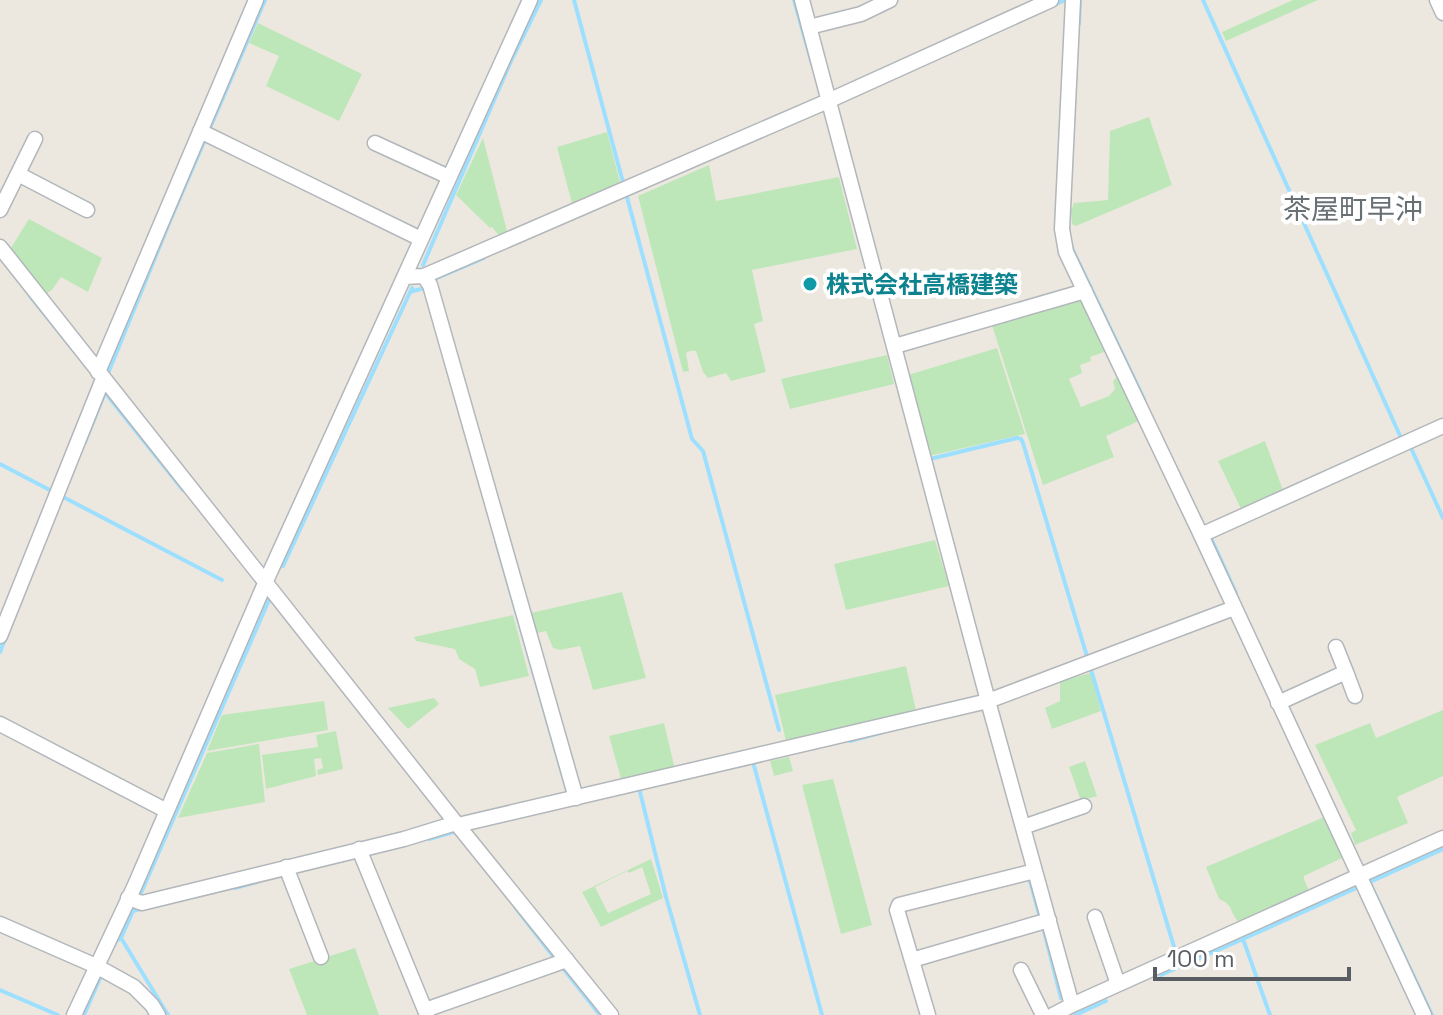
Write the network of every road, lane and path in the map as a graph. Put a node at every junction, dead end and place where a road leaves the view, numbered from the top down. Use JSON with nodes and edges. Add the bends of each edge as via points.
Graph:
{"nodes":[{"id":1,"x":256,"y":0,"type":"edge"},
{"id":2,"x":530,"y":0,"type":"edge"},
{"id":3,"x":802,"y":0,"type":"edge"},
{"id":4,"x":1051,"y":0,"type":"edge"},
{"id":5,"x":1073,"y":0,"type":"edge"},
{"id":6,"x":1437,"y":0,"type":"edge"},
{"id":7,"x":884,"y":1,"type":"edge"},
{"id":8,"x":1443,"y":13,"type":"edge"},
{"id":9,"x":809,"y":27,"type":"junction"},
{"id":10,"x":828,"y":101,"type":"junction"},
{"id":11,"x":205,"y":133,"type":"junction"},
{"id":12,"x":35,"y":139,"type":"dead end"},
{"id":13,"x":375,"y":143,"type":"dead end"},
{"id":14,"x":18,"y":174,"type":"junction"},
{"id":15,"x":449,"y":177,"type":"junction"},
{"id":16,"x":0,"y":210,"type":"edge"},
{"id":17,"x":87,"y":210,"type":"dead end"},
{"id":18,"x":421,"y":239,"type":"junction"},
{"id":19,"x":0,"y":247,"type":"edge"},
{"id":20,"x":404,"y":277,"type":"junction"},
{"id":21,"x":427,"y":280,"type":"junction"},
{"id":22,"x":1085,"y":291,"type":"junction"},
{"id":23,"x":895,"y":346,"type":"junction"},
{"id":24,"x":101,"y":375,"type":"junction"},
{"id":25,"x":1443,"y":426,"type":"edge"},
{"id":26,"x":1201,"y":535,"type":"junction"},
{"id":27,"x":266,"y":581,"type":"junction"},
{"id":28,"x":1234,"y":608,"type":"junction"},
{"id":29,"x":0,"y":636,"type":"edge"},
{"id":30,"x":1336,"y":647,"type":"dead end"},
{"id":31,"x":1346,"y":672,"type":"junction"},
{"id":32,"x":1355,"y":696,"type":"dead end"},
{"id":33,"x":985,"y":702,"type":"junction"},
{"id":34,"x":1278,"y":703,"type":"junction"},
{"id":35,"x":0,"y":724,"type":"edge"},
{"id":36,"x":571,"y":799,"type":"junction"},
{"id":37,"x":1084,"y":806,"type":"dead end"},
{"id":38,"x":167,"y":811,"type":"junction"},
{"id":39,"x":457,"y":824,"type":"junction"},
{"id":40,"x":1023,"y":827,"type":"junction"},
{"id":41,"x":1443,"y":838,"type":"edge"},
{"id":42,"x":361,"y":853,"type":"junction"},
{"id":43,"x":286,"y":867,"type":"junction"},
{"id":44,"x":1035,"y":871,"type":"junction"},
{"id":45,"x":1362,"y":882,"type":"junction"},
{"id":46,"x":128,"y":898,"type":"junction"},
{"id":47,"x":1095,"y":917,"type":"dead end"},
{"id":48,"x":1049,"y":920,"type":"junction"},
{"id":49,"x":0,"y":924,"type":"edge"},
{"id":50,"x":321,"y":957,"type":"dead end"},
{"id":51,"x":912,"y":960,"type":"junction"},
{"id":52,"x":562,"y":962,"type":"junction"},
{"id":53,"x":96,"y":966,"type":"junction"},
{"id":54,"x":1021,"y":970,"type":"dead end"},
{"id":55,"x":1118,"y":984,"type":"junction"},
{"id":56,"x":1062,"y":1011,"type":"edge"},
{"id":57,"x":426,"y":1013,"type":"edge"},
{"id":58,"x":74,"y":1015,"type":"edge"},
{"id":59,"x":158,"y":1015,"type":"edge"},
{"id":60,"x":611,"y":1015,"type":"edge"},
{"id":61,"x":928,"y":1015,"type":"edge"},
{"id":62,"x":1043,"y":1015,"type":"edge"},
{"id":63,"x":1424,"y":1015,"type":"edge"}],
"edges":[{"from":1,"to":11,"type":"street"},
{"from":2,"to":15,"type":"street"},
{"from":3,"to":9,"type":"street"},
{"from":4,"to":10,"type":"street"},
{"from":5,"to":22,"type":"street","via":[[1062,229],[1066,252]]},
{"from":6,"to":8,"type":"street"},
{"from":7,"to":9,"type":"street","via":[[861,14]]},
{"from":9,"to":10,"type":"street"},
{"from":10,"to":21,"type":"street"},
{"from":10,"to":23,"type":"street"},
{"from":11,"to":18,"type":"street"},
{"from":11,"to":24,"type":"street"},
{"from":12,"to":14,"type":"street"},
{"from":13,"to":15,"type":"street"},
{"from":14,"to":16,"type":"street"},
{"from":14,"to":17,"type":"street"},
{"from":15,"to":18,"type":"street"},
{"from":18,"to":20,"type":"street"},
{"from":19,"to":24,"type":"street"},
{"from":20,"to":21,"type":"street"},
{"from":20,"to":27,"type":"street"},
{"from":21,"to":36,"type":"street"},
{"from":22,"to":23,"type":"street"},
{"from":22,"to":26,"type":"street"},
{"from":23,"to":33,"type":"street"},
{"from":24,"to":27,"type":"street"},
{"from":24,"to":29,"type":"street"},
{"from":25,"to":26,"type":"street"},
{"from":26,"to":28,"type":"street"},
{"from":27,"to":38,"type":"street"},
{"from":27,"to":39,"type":"street"},
{"from":28,"to":33,"type":"street"},
{"from":28,"to":34,"type":"street"},
{"from":30,"to":31,"type":"street"},
{"from":31,"to":32,"type":"street"},
{"from":31,"to":34,"type":"street"},
{"from":33,"to":36,"type":"street"},
{"from":33,"to":40,"type":"street"},
{"from":34,"to":45,"type":"street"},
{"from":35,"to":38,"type":"street"},
{"from":36,"to":39,"type":"street"},
{"from":37,"to":40,"type":"street"},
{"from":38,"to":46,"type":"street"},
{"from":39,"to":42,"type":"street"},
{"from":39,"to":52,"type":"street"},
{"from":40,"to":44,"type":"street"},
{"from":41,"to":45,"type":"street"},
{"from":42,"to":43,"type":"street"},
{"from":42,"to":57,"type":"street"},
{"from":43,"to":46,"type":"street","via":[[142,903]]},
{"from":43,"to":50,"type":"street"},
{"from":44,"to":48,"type":"street"},
{"from":44,"to":51,"type":"street","via":[[899,905]]},
{"from":45,"to":55,"type":"street"},
{"from":45,"to":63,"type":"street"},
{"from":46,"to":53,"type":"street"},
{"from":47,"to":55,"type":"street"},
{"from":48,"to":51,"type":"street"},
{"from":48,"to":56,"type":"street"},
{"from":49,"to":53,"type":"street"},
{"from":51,"to":61,"type":"street"},
{"from":52,"to":57,"type":"street"},
{"from":52,"to":60,"type":"street"},
{"from":53,"to":58,"type":"street"},
{"from":53,"to":59,"type":"street","via":[[134,987]]},
{"from":54,"to":62,"type":"street"},
{"from":55,"to":56,"type":"street"}]}
